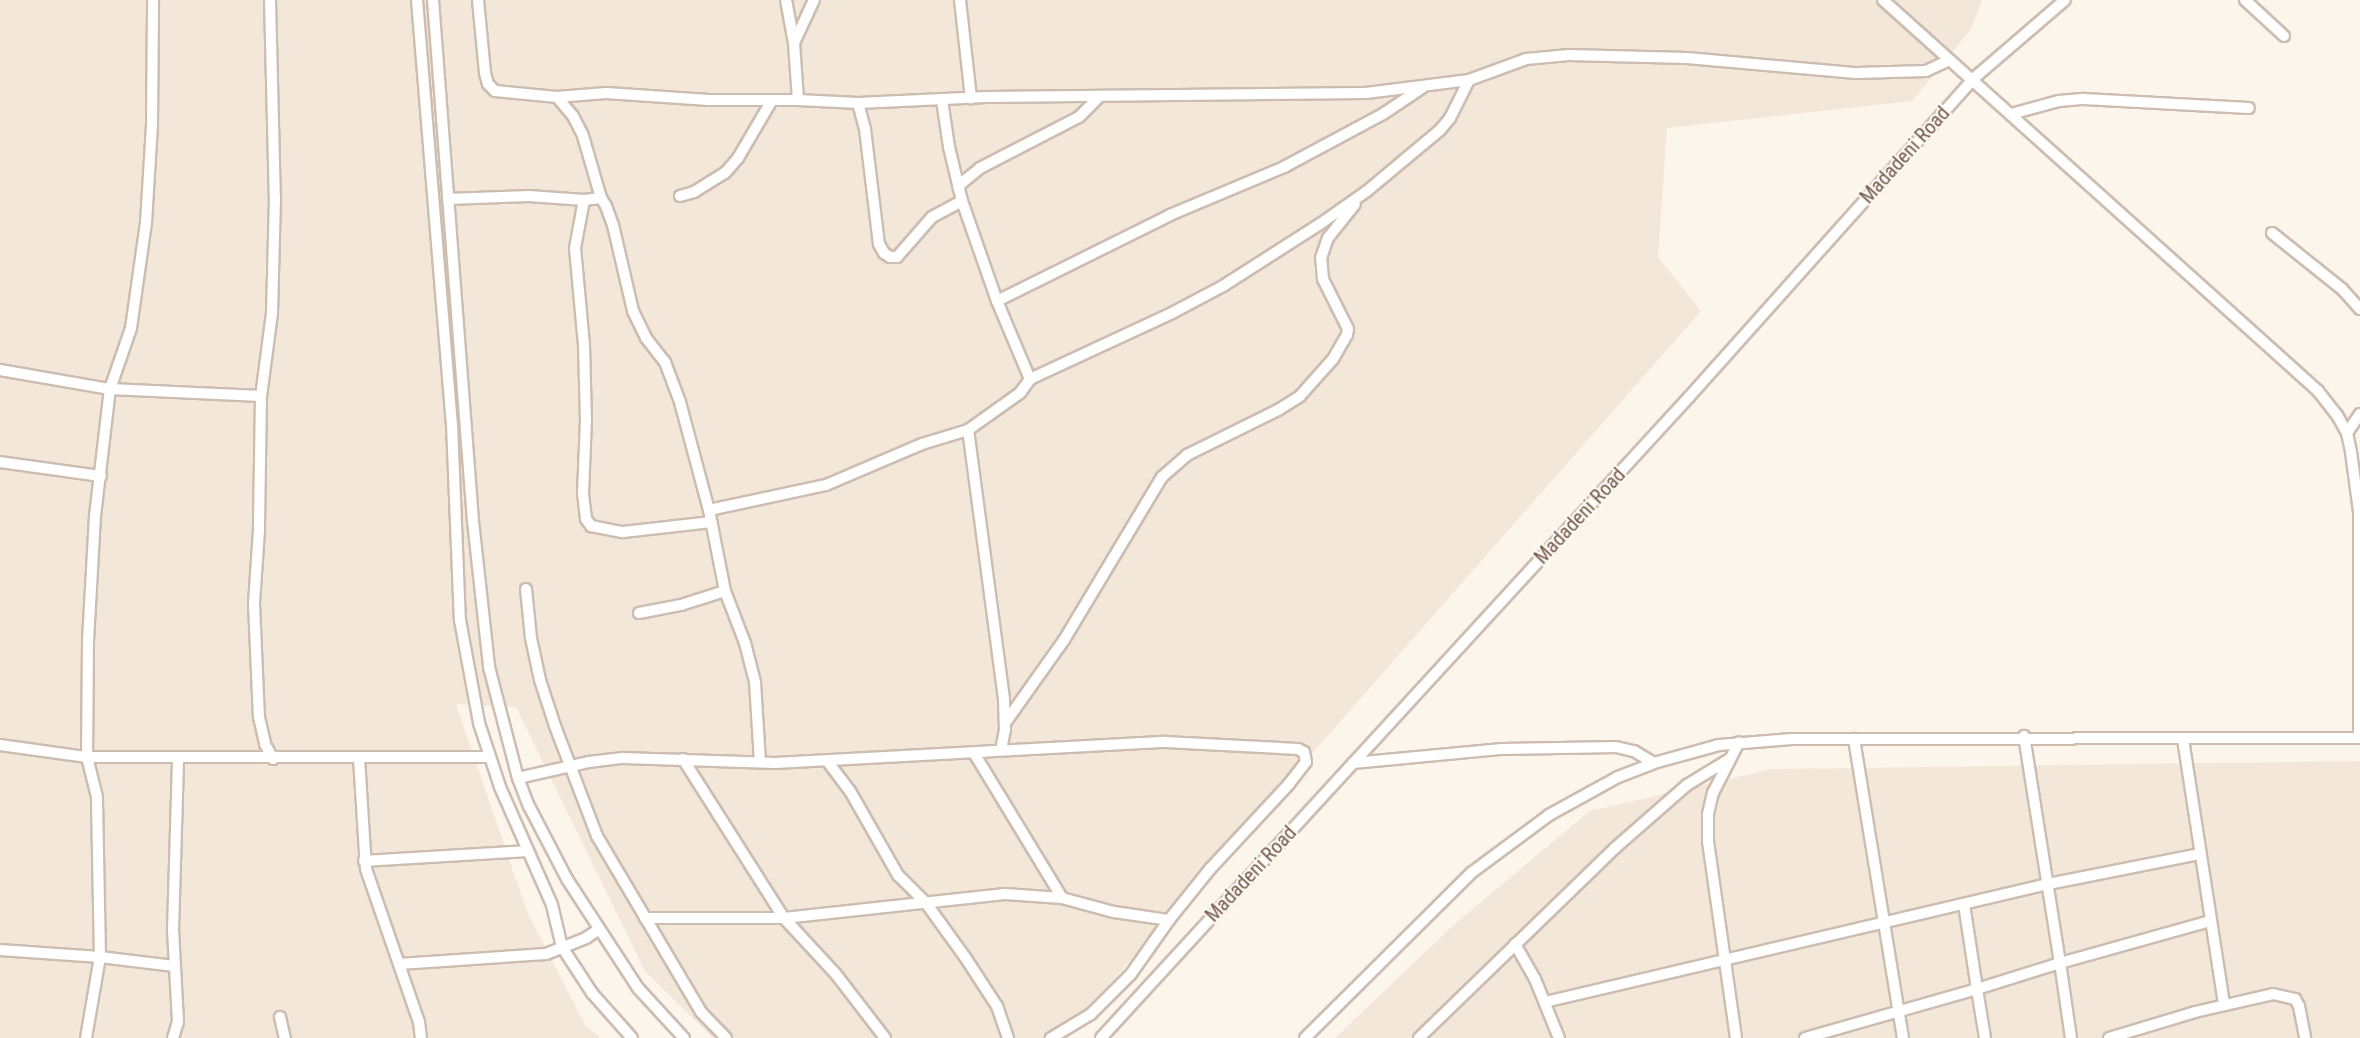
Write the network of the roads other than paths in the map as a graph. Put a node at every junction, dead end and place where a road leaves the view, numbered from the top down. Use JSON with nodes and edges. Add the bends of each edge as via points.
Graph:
{"nodes":[{"id":1,"x":153,"y":0,"type":"edge"},
{"id":2,"x":270,"y":0,"type":"edge"},
{"id":3,"x":417,"y":0,"type":"edge"},
{"id":4,"x":433,"y":0,"type":"edge"},
{"id":5,"x":478,"y":0,"type":"edge"},
{"id":6,"x":786,"y":0,"type":"edge"},
{"id":7,"x":814,"y":0,"type":"edge"},
{"id":8,"x":960,"y":0,"type":"edge"},
{"id":9,"x":1883,"y":0,"type":"edge"},
{"id":10,"x":2065,"y":0,"type":"edge"},
{"id":11,"x":2245,"y":0,"type":"edge"},
{"id":12,"x":2284,"y":36,"type":"dead end"},
{"id":13,"x":794,"y":43,"type":"junction"},
{"id":14,"x":1950,"y":60,"type":"junction"},
{"id":15,"x":1973,"y":79,"type":"junction"},
{"id":16,"x":1469,"y":80,"type":"junction"},
{"id":17,"x":1422,"y":88,"type":"junction"},
{"id":18,"x":1100,"y":96,"type":"junction"},
{"id":19,"x":558,"y":97,"type":"junction"},
{"id":20,"x":971,"y":98,"type":"junction"},
{"id":21,"x":772,"y":100,"type":"junction"},
{"id":22,"x":798,"y":100,"type":"junction"},
{"id":23,"x":942,"y":100,"type":"junction"},
{"id":24,"x":858,"y":103,"type":"junction"},
{"id":25,"x":2249,"y":108,"type":"dead end"},
{"id":26,"x":2011,"y":114,"type":"junction"},
{"id":27,"x":427,"y":123,"type":"junction"},
{"id":28,"x":442,"y":123,"type":"junction"},
{"id":29,"x":958,"y":186,"type":"junction"},
{"id":30,"x":1367,"y":191,"type":"junction"},
{"id":31,"x":680,"y":196,"type":"dead end"},
{"id":32,"x":601,"y":198,"type":"junction"},
{"id":33,"x":448,"y":199,"type":"junction"},
{"id":34,"x":584,"y":200,"type":"junction"},
{"id":35,"x":962,"y":201,"type":"junction"},
{"id":36,"x":2272,"y":233,"type":"dead end"},
{"id":37,"x":997,"y":301,"type":"junction"},
{"id":38,"x":2360,"y":309,"type":"edge"},
{"id":39,"x":0,"y":370,"type":"edge"},
{"id":40,"x":1030,"y":380,"type":"junction"},
{"id":41,"x":110,"y":389,"type":"junction"},
{"id":42,"x":261,"y":396,"type":"junction"},
{"id":43,"x":2360,"y":414,"type":"edge"},
{"id":44,"x":968,"y":430,"type":"junction"},
{"id":45,"x":2347,"y":434,"type":"junction"},
{"id":46,"x":0,"y":462,"type":"edge"},
{"id":47,"x":101,"y":476,"type":"junction"},
{"id":48,"x":709,"y":510,"type":"junction"},
{"id":49,"x":711,"y":522,"type":"junction"},
{"id":50,"x":526,"y":589,"type":"dead end"},
{"id":51,"x":725,"y":591,"type":"junction"},
{"id":52,"x":639,"y":613,"type":"dead end"},
{"id":53,"x":1005,"y":723,"type":"junction"},
{"id":54,"x":2024,"y":736,"type":"junction"},
{"id":55,"x":2183,"y":738,"type":"junction"},
{"id":56,"x":2359,"y":738,"type":"edge"},
{"id":57,"x":1854,"y":739,"type":"junction"},
{"id":58,"x":1739,"y":742,"type":"junction"},
{"id":59,"x":0,"y":745,"type":"edge"},
{"id":60,"x":1000,"y":750,"type":"junction"},
{"id":61,"x":974,"y":753,"type":"junction"},
{"id":62,"x":178,"y":756,"type":"junction"},
{"id":63,"x":87,"y":757,"type":"junction"},
{"id":64,"x":489,"y":757,"type":"junction"},
{"id":65,"x":359,"y":758,"type":"junction"},
{"id":66,"x":273,"y":759,"type":"junction"},
{"id":67,"x":683,"y":759,"type":"junction"},
{"id":68,"x":1728,"y":760,"type":"junction"},
{"id":69,"x":760,"y":762,"type":"junction"},
{"id":70,"x":828,"y":762,"type":"junction"},
{"id":71,"x":1353,"y":763,"type":"junction"},
{"id":72,"x":1654,"y":764,"type":"junction"},
{"id":73,"x":569,"y":765,"type":"junction"},
{"id":74,"x":518,"y":778,"type":"junction"},
{"id":75,"x":528,"y":850,"type":"junction"},
{"id":76,"x":2199,"y":854,"type":"junction"},
{"id":77,"x":364,"y":861,"type":"junction"},
{"id":78,"x":2048,"y":884,"type":"junction"},
{"id":79,"x":1062,"y":898,"type":"junction"},
{"id":80,"x":926,"y":903,"type":"junction"},
{"id":81,"x":1964,"y":904,"type":"junction"},
{"id":82,"x":645,"y":918,"type":"junction"},
{"id":83,"x":784,"y":918,"type":"junction"},
{"id":84,"x":1169,"y":920,"type":"junction"},
{"id":85,"x":2210,"y":921,"type":"junction"},
{"id":86,"x":1883,"y":923,"type":"junction"},
{"id":87,"x":598,"y":930,"type":"junction"},
{"id":88,"x":1515,"y":944,"type":"junction"},
{"id":89,"x":562,"y":947,"type":"junction"},
{"id":90,"x":0,"y":950,"type":"edge"},
{"id":91,"x":99,"y":957,"type":"junction"},
{"id":92,"x":1724,"y":961,"type":"junction"},
{"id":93,"x":2060,"y":963,"type":"junction"},
{"id":94,"x":399,"y":964,"type":"junction"},
{"id":95,"x":174,"y":966,"type":"junction"},
{"id":96,"x":1977,"y":989,"type":"junction"},
{"id":97,"x":1545,"y":1002,"type":"junction"},
{"id":98,"x":2224,"y":1005,"type":"junction"},
{"id":99,"x":1899,"y":1013,"type":"junction"},
{"id":100,"x":280,"y":1017,"type":"dead end"},
{"id":101,"x":628,"y":1037,"type":"edge"},
{"id":102,"x":86,"y":1038,"type":"edge"},
{"id":103,"x":173,"y":1038,"type":"edge"},
{"id":104,"x":285,"y":1038,"type":"edge"},
{"id":105,"x":421,"y":1038,"type":"edge"},
{"id":106,"x":684,"y":1038,"type":"edge"},
{"id":107,"x":726,"y":1038,"type":"edge"},
{"id":108,"x":885,"y":1038,"type":"edge"},
{"id":109,"x":1008,"y":1038,"type":"edge"},
{"id":110,"x":1051,"y":1038,"type":"edge"},
{"id":111,"x":1101,"y":1038,"type":"edge"},
{"id":112,"x":1305,"y":1038,"type":"edge"},
{"id":113,"x":1419,"y":1038,"type":"edge"},
{"id":114,"x":1558,"y":1038,"type":"edge"},
{"id":115,"x":1736,"y":1038,"type":"edge"},
{"id":116,"x":1805,"y":1038,"type":"edge"},
{"id":117,"x":1903,"y":1038,"type":"edge"},
{"id":118,"x":1985,"y":1038,"type":"edge"},
{"id":119,"x":2071,"y":1038,"type":"edge"},
{"id":120,"x":2109,"y":1038,"type":"edge"},
{"id":121,"x":2305,"y":1038,"type":"edge"}],
"edges":[{"from":1,"to":41,"type":"street","via":[[146,223],[131,328]]},
{"from":2,"to":42,"type":"street","via":[[275,198],[272,314]]},
{"from":3,"to":27,"type":"street"},
{"from":4,"to":28,"type":"street"},
{"from":5,"to":19,"type":"street","via":[[488,84],[495,91]]},
{"from":6,"to":13,"type":"street"},
{"from":7,"to":13,"type":"street"},
{"from":8,"to":20,"type":"street"},
{"from":9,"to":14,"type":"street"},
{"from":10,"to":15,"type":"street","name":"Madadeni Road"},
{"from":11,"to":12,"type":"street"},
{"from":13,"to":22,"type":"street"},
{"from":14,"to":15,"type":"street"},
{"from":14,"to":16,"type":"street","via":[[1926,70],[1856,73],[1687,58],[1569,55],[1526,59]]},
{"from":15,"to":26,"type":"street"},
{"from":15,"to":71,"type":"street","name":"Madadeni Road","via":[[1689,397]]},
{"from":16,"to":17,"type":"street"},
{"from":16,"to":30,"type":"street","via":[[1440,130]]},
{"from":17,"to":18,"type":"street","via":[[1366,93]]},
{"from":17,"to":37,"type":"street","via":[[1383,114],[1284,167],[1170,215]]},
{"from":18,"to":20,"type":"street"},
{"from":18,"to":29,"type":"street","via":[[1079,117],[980,168]]},
{"from":19,"to":21,"type":"street","via":[[606,93]]},
{"from":19,"to":32,"type":"street","via":[[584,136]]},
{"from":20,"to":23,"type":"street"},
{"from":21,"to":22,"type":"street"},
{"from":21,"to":31,"type":"street","via":[[725,173]]},
{"from":22,"to":24,"type":"street"},
{"from":23,"to":24,"type":"street"},
{"from":23,"to":29,"type":"street"},
{"from":24,"to":35,"type":"street","via":[[865,129],[879,244],[884,253],[897,256],[932,217]]},
{"from":25,"to":26,"type":"street","via":[[2084,99],[2059,101]]},
{"from":26,"to":45,"type":"street","via":[[2318,391]]},
{"from":27,"to":28,"type":"street"},
{"from":27,"to":64,"type":"street","via":[[452,424],[460,620]]},
{"from":28,"to":33,"type":"street"},
{"from":29,"to":35,"type":"street"},
{"from":30,"to":40,"type":"street","via":[[1274,256],[1222,286]]},
{"from":30,"to":53,"type":"street","via":[[1328,238],[1320,258],[1323,279],[1348,328],[1334,359],[1299,396],[1187,455],[1162,477],[1064,640]]},
{"from":32,"to":34,"type":"street"},
{"from":32,"to":48,"type":"street","via":[[611,216],[633,311],[640,328],[665,362],[676,389]]},
{"from":33,"to":34,"type":"street","via":[[529,196]]},
{"from":33,"to":74,"type":"street","via":[[483,628],[489,667]]},
{"from":34,"to":49,"type":"street","via":[[575,248],[584,345],[586,519],[591,526],[624,532]]},
{"from":35,"to":37,"type":"street"},
{"from":36,"to":38,"type":"street","via":[[2342,289]]},
{"from":37,"to":40,"type":"street"},
{"from":39,"to":41,"type":"street"},
{"from":40,"to":44,"type":"street","via":[[1020,393]]},
{"from":41,"to":42,"type":"street"},
{"from":41,"to":47,"type":"street"},
{"from":42,"to":66,"type":"street","via":[[255,657],[259,717]]},
{"from":43,"to":45,"type":"street"},
{"from":44,"to":48,"type":"street","via":[[922,444],[826,485]]},
{"from":44,"to":53,"type":"street"},
{"from":45,"to":56,"type":"street","via":[[2359,511]]},
{"from":46,"to":47,"type":"street"},
{"from":47,"to":63,"type":"street","via":[[88,641]]},
{"from":48,"to":49,"type":"street"},
{"from":49,"to":51,"type":"street"},
{"from":50,"to":73,"type":"street","via":[[540,680]]},
{"from":51,"to":52,"type":"street"},
{"from":51,"to":69,"type":"street","via":[[755,682]]},
{"from":53,"to":60,"type":"street"},
{"from":54,"to":55,"type":"street"},
{"from":54,"to":57,"type":"street"},
{"from":54,"to":78,"type":"street"},
{"from":55,"to":56,"type":"street"},
{"from":55,"to":76,"type":"street"},
{"from":57,"to":58,"type":"street"},
{"from":57,"to":86,"type":"street"},
{"from":58,"to":68,"type":"street"},
{"from":58,"to":72,"type":"street"},
{"from":59,"to":63,"type":"street"},
{"from":60,"to":61,"type":"street"},
{"from":60,"to":84,"type":"street","via":[[1166,742],[1304,752],[1306,762],[1289,784]]},
{"from":61,"to":70,"type":"street"},
{"from":61,"to":79,"type":"street"},
{"from":62,"to":63,"type":"street"},
{"from":62,"to":66,"type":"street"},
{"from":62,"to":95,"type":"street"},
{"from":63,"to":91,"type":"street","via":[[97,797]]},
{"from":64,"to":65,"type":"street"},
{"from":64,"to":75,"type":"street"},
{"from":65,"to":66,"type":"street"},
{"from":65,"to":77,"type":"street"},
{"from":67,"to":69,"type":"street"},
{"from":67,"to":73,"type":"street","via":[[624,758]]},
{"from":67,"to":83,"type":"street"},
{"from":68,"to":88,"type":"street","via":[[1700,775],[1665,803]]},
{"from":68,"to":92,"type":"street","via":[[1708,814]]},
{"from":69,"to":70,"type":"street"},
{"from":70,"to":80,"type":"street","via":[[850,791],[898,875]]},
{"from":71,"to":72,"type":"street","via":[[1502,749],[1616,747],[1634,751]]},
{"from":71,"to":111,"type":"street","name":"Madadeni Road"},
{"from":72,"to":112,"type":"street","via":[[1618,777],[1559,809],[1471,873]]},
{"from":73,"to":74,"type":"street"},
{"from":73,"to":82,"type":"street","via":[[597,836]]},
{"from":74,"to":87,"type":"street","via":[[567,879]]},
{"from":75,"to":77,"type":"street"},
{"from":75,"to":89,"type":"street","via":[[552,904]]},
{"from":76,"to":78,"type":"street"},
{"from":76,"to":85,"type":"street"},
{"from":77,"to":94,"type":"street"},
{"from":78,"to":81,"type":"street"},
{"from":78,"to":93,"type":"street"},
{"from":79,"to":80,"type":"street","via":[[1005,894]]},
{"from":79,"to":84,"type":"street","via":[[1114,912]]},
{"from":80,"to":83,"type":"street"},
{"from":80,"to":109,"type":"street","via":[[997,1006]]},
{"from":81,"to":86,"type":"street"},
{"from":81,"to":96,"type":"street"},
{"from":82,"to":83,"type":"street"},
{"from":82,"to":107,"type":"street","via":[[701,1012]]},
{"from":83,"to":108,"type":"street"},
{"from":84,"to":110,"type":"street","via":[[1131,974],[1110,996],[1083,1019]]},
{"from":85,"to":93,"type":"street"},
{"from":85,"to":98,"type":"street"},
{"from":86,"to":92,"type":"street"},
{"from":86,"to":99,"type":"street"},
{"from":87,"to":89,"type":"street"},
{"from":87,"to":106,"type":"street","via":[[638,988]]},
{"from":88,"to":97,"type":"street"},
{"from":88,"to":113,"type":"street"},
{"from":89,"to":94,"type":"street","via":[[537,955]]},
{"from":89,"to":101,"type":"street","via":[[592,993]]},
{"from":90,"to":91,"type":"street"},
{"from":91,"to":95,"type":"street"},
{"from":91,"to":102,"type":"street"},
{"from":92,"to":97,"type":"street"},
{"from":92,"to":115,"type":"street"},
{"from":93,"to":96,"type":"street"},
{"from":93,"to":119,"type":"street"},
{"from":94,"to":105,"type":"street"},
{"from":95,"to":103,"type":"street","via":[[178,1022]]},
{"from":96,"to":99,"type":"street"},
{"from":96,"to":118,"type":"street"},
{"from":97,"to":114,"type":"street"},
{"from":98,"to":120,"type":"street"},
{"from":98,"to":121,"type":"street","via":[[2273,994],[2295,999]]},
{"from":99,"to":116,"type":"street"},
{"from":99,"to":117,"type":"street"},
{"from":100,"to":104,"type":"street"}]}
